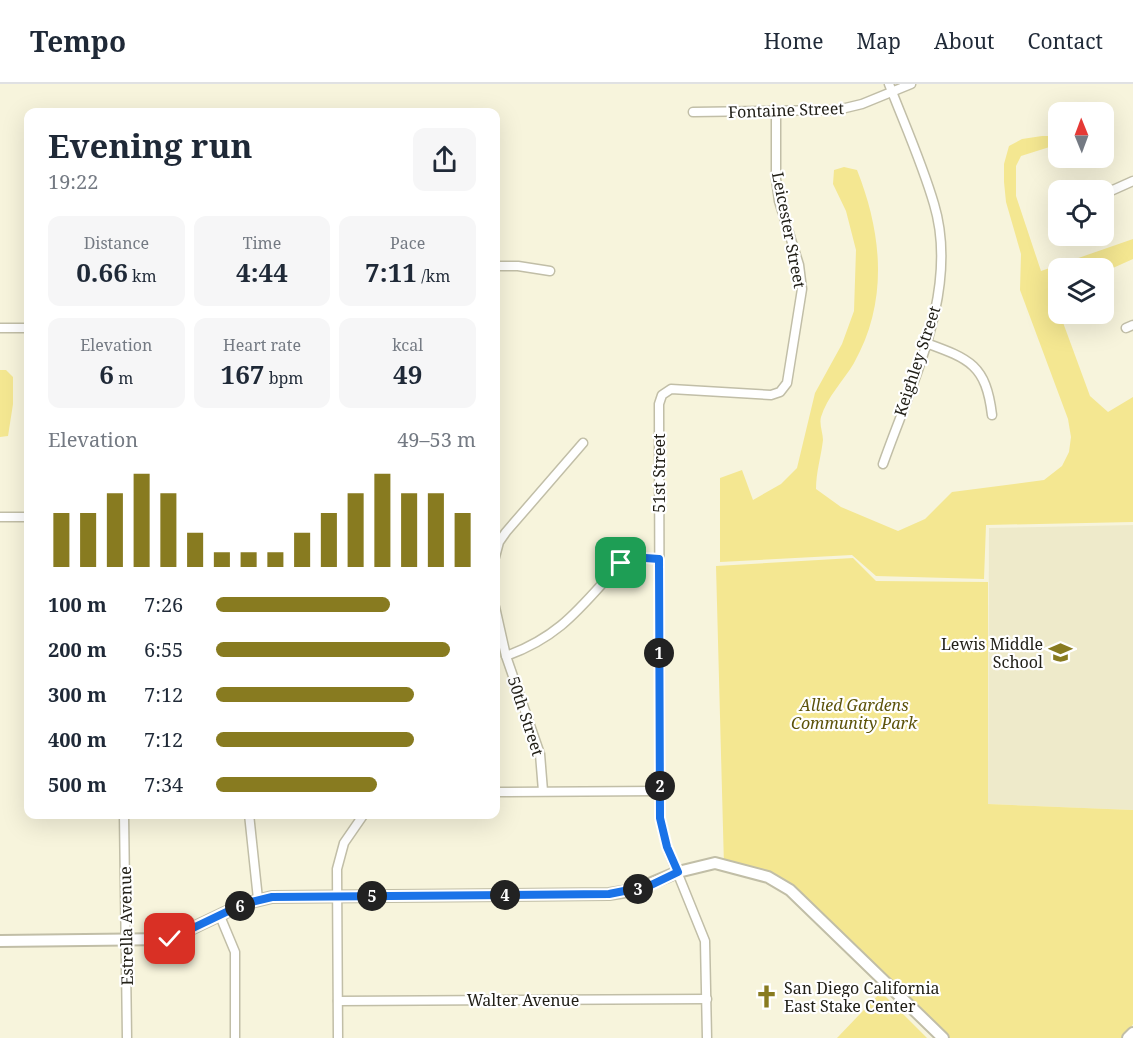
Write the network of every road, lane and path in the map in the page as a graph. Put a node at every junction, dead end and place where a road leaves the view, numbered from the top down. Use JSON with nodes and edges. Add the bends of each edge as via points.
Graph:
{"nodes":[{"id":1,"x":911,"y":84,"type":"edge"},
{"id":2,"x":890,"y":88,"type":"edge"},
{"id":3,"x":693,"y":112,"type":"dead end"},
{"id":4,"x":776,"y":112,"type":"junction"},
{"id":5,"x":1133,"y":181,"type":"edge"},
{"id":6,"x":1114,"y":190,"type":"edge"},
{"id":7,"x":500,"y":266,"type":"edge"},
{"id":8,"x":550,"y":272,"type":"dead end"},
{"id":9,"x":0,"y":328,"type":"edge"},
{"id":10,"x":24,"y":328,"type":"edge"},
{"id":11,"x":926,"y":343,"type":"junction"},
{"id":12,"x":659,"y":404,"type":"joint"},
{"id":13,"x":992,"y":415,"type":"dead end"},
{"id":14,"x":583,"y":443,"type":"dead end"},
{"id":15,"x":883,"y":464,"type":"dead end"},
{"id":16,"x":0,"y":517,"type":"edge"},
{"id":17,"x":24,"y":517,"type":"edge"},
{"id":18,"x":500,"y":541,"type":"edge"},
{"id":19,"x":659,"y":559,"type":"junction"},
{"id":20,"x":500,"y":629,"type":"edge"},
{"id":21,"x":506,"y":656,"type":"junction"},
{"id":22,"x":543,"y":791,"type":"junction"},
{"id":23,"x":660,"y":791,"type":"junction"},
{"id":24,"x":500,"y":792,"type":"edge"},
{"id":25,"x":124,"y":819,"type":"edge"},
{"id":26,"x":250,"y":819,"type":"edge"},
{"id":27,"x":360,"y":819,"type":"edge"},
{"id":28,"x":678,"y":872,"type":"junction"},
{"id":29,"x":337,"y":896,"type":"junction"},
{"id":30,"x":258,"y":899,"type":"junction"},
{"id":31,"x":220,"y":916,"type":"junction"},
{"id":32,"x":127,"y":940,"type":"junction"},
{"id":33,"x":0,"y":941,"type":"edge"},
{"id":34,"x":707,"y":999,"type":"junction"},
{"id":35,"x":338,"y":1001,"type":"junction"},
{"id":36,"x":1133,"y":1033,"type":"edge"},
{"id":37,"x":127,"y":1038,"type":"edge"},
{"id":38,"x":235,"y":1038,"type":"edge"},
{"id":39,"x":338,"y":1038,"type":"edge"},
{"id":40,"x":707,"y":1038,"type":"edge"},
{"id":41,"x":943,"y":1038,"type":"edge"},
{"id":42,"x":1128,"y":1038,"type":"edge"}],
"edges":[{"from":1,"to":2,"type":"street","name":"Fontaine Street"},
{"from":2,"to":4,"type":"street","name":"Fontaine Street","via":[[846,108]]},
{"from":2,"to":11,"type":"street","name":"Keighley Street","via":[[935,204],[939,231],[938,296]]},
{"from":3,"to":4,"type":"street","name":"Fontaine Street"},
{"from":4,"to":12,"type":"street","name":"Leicester Street","via":[[776,179],[802,289],[787,383],[780,393],[771,395],[670,389]]},
{"from":5,"to":6,"type":"street"},
{"from":7,"to":8,"type":"street"},
{"from":9,"to":10,"type":"street"},
{"from":11,"to":13,"type":"street","via":[[961,356],[976,368],[988,388]]},
{"from":11,"to":15,"type":"street","name":"Keighley Street"},
{"from":12,"to":19,"type":"street","name":"51st Street"},
{"from":14,"to":18,"type":"street"},
{"from":16,"to":17,"type":"street"},
{"from":19,"to":21,"type":"street","via":[[632,557],[621,563],[559,630],[530,648]]},
{"from":19,"to":23,"type":"street","name":"51st Street"},
{"from":20,"to":21,"type":"street","name":"50th Street"},
{"from":21,"to":22,"type":"street","name":"50th Street","via":[[540,754]]},
{"from":22,"to":23,"type":"street"},
{"from":22,"to":24,"type":"street"},
{"from":23,"to":28,"type":"street","name":"51st Street","via":[[660,818]]},
{"from":25,"to":32,"type":"street","name":"Estrella Avenue"},
{"from":26,"to":30,"type":"street"},
{"from":27,"to":29,"type":"street","via":[[341,852]]},
{"from":28,"to":29,"type":"street","via":[[649,886],[609,894]]},
{"from":28,"to":34,"type":"street","name":"51st Street","via":[[705,941]]},
{"from":28,"to":41,"type":"street","via":[[715,863],[768,877],[790,890]]},
{"from":29,"to":30,"type":"street"},
{"from":29,"to":35,"type":"street"},
{"from":30,"to":31,"type":"street"},
{"from":31,"to":32,"type":"street","via":[[170,939]]},
{"from":31,"to":38,"type":"street","via":[[235,952]]},
{"from":32,"to":33,"type":"street"},
{"from":32,"to":37,"type":"street","name":"Estrella Avenue"},
{"from":34,"to":35,"type":"street","name":"Walter Avenue"},
{"from":34,"to":40,"type":"street","name":"51st Street"},
{"from":35,"to":39,"type":"street"},
{"from":36,"to":42,"type":"street"}]}
